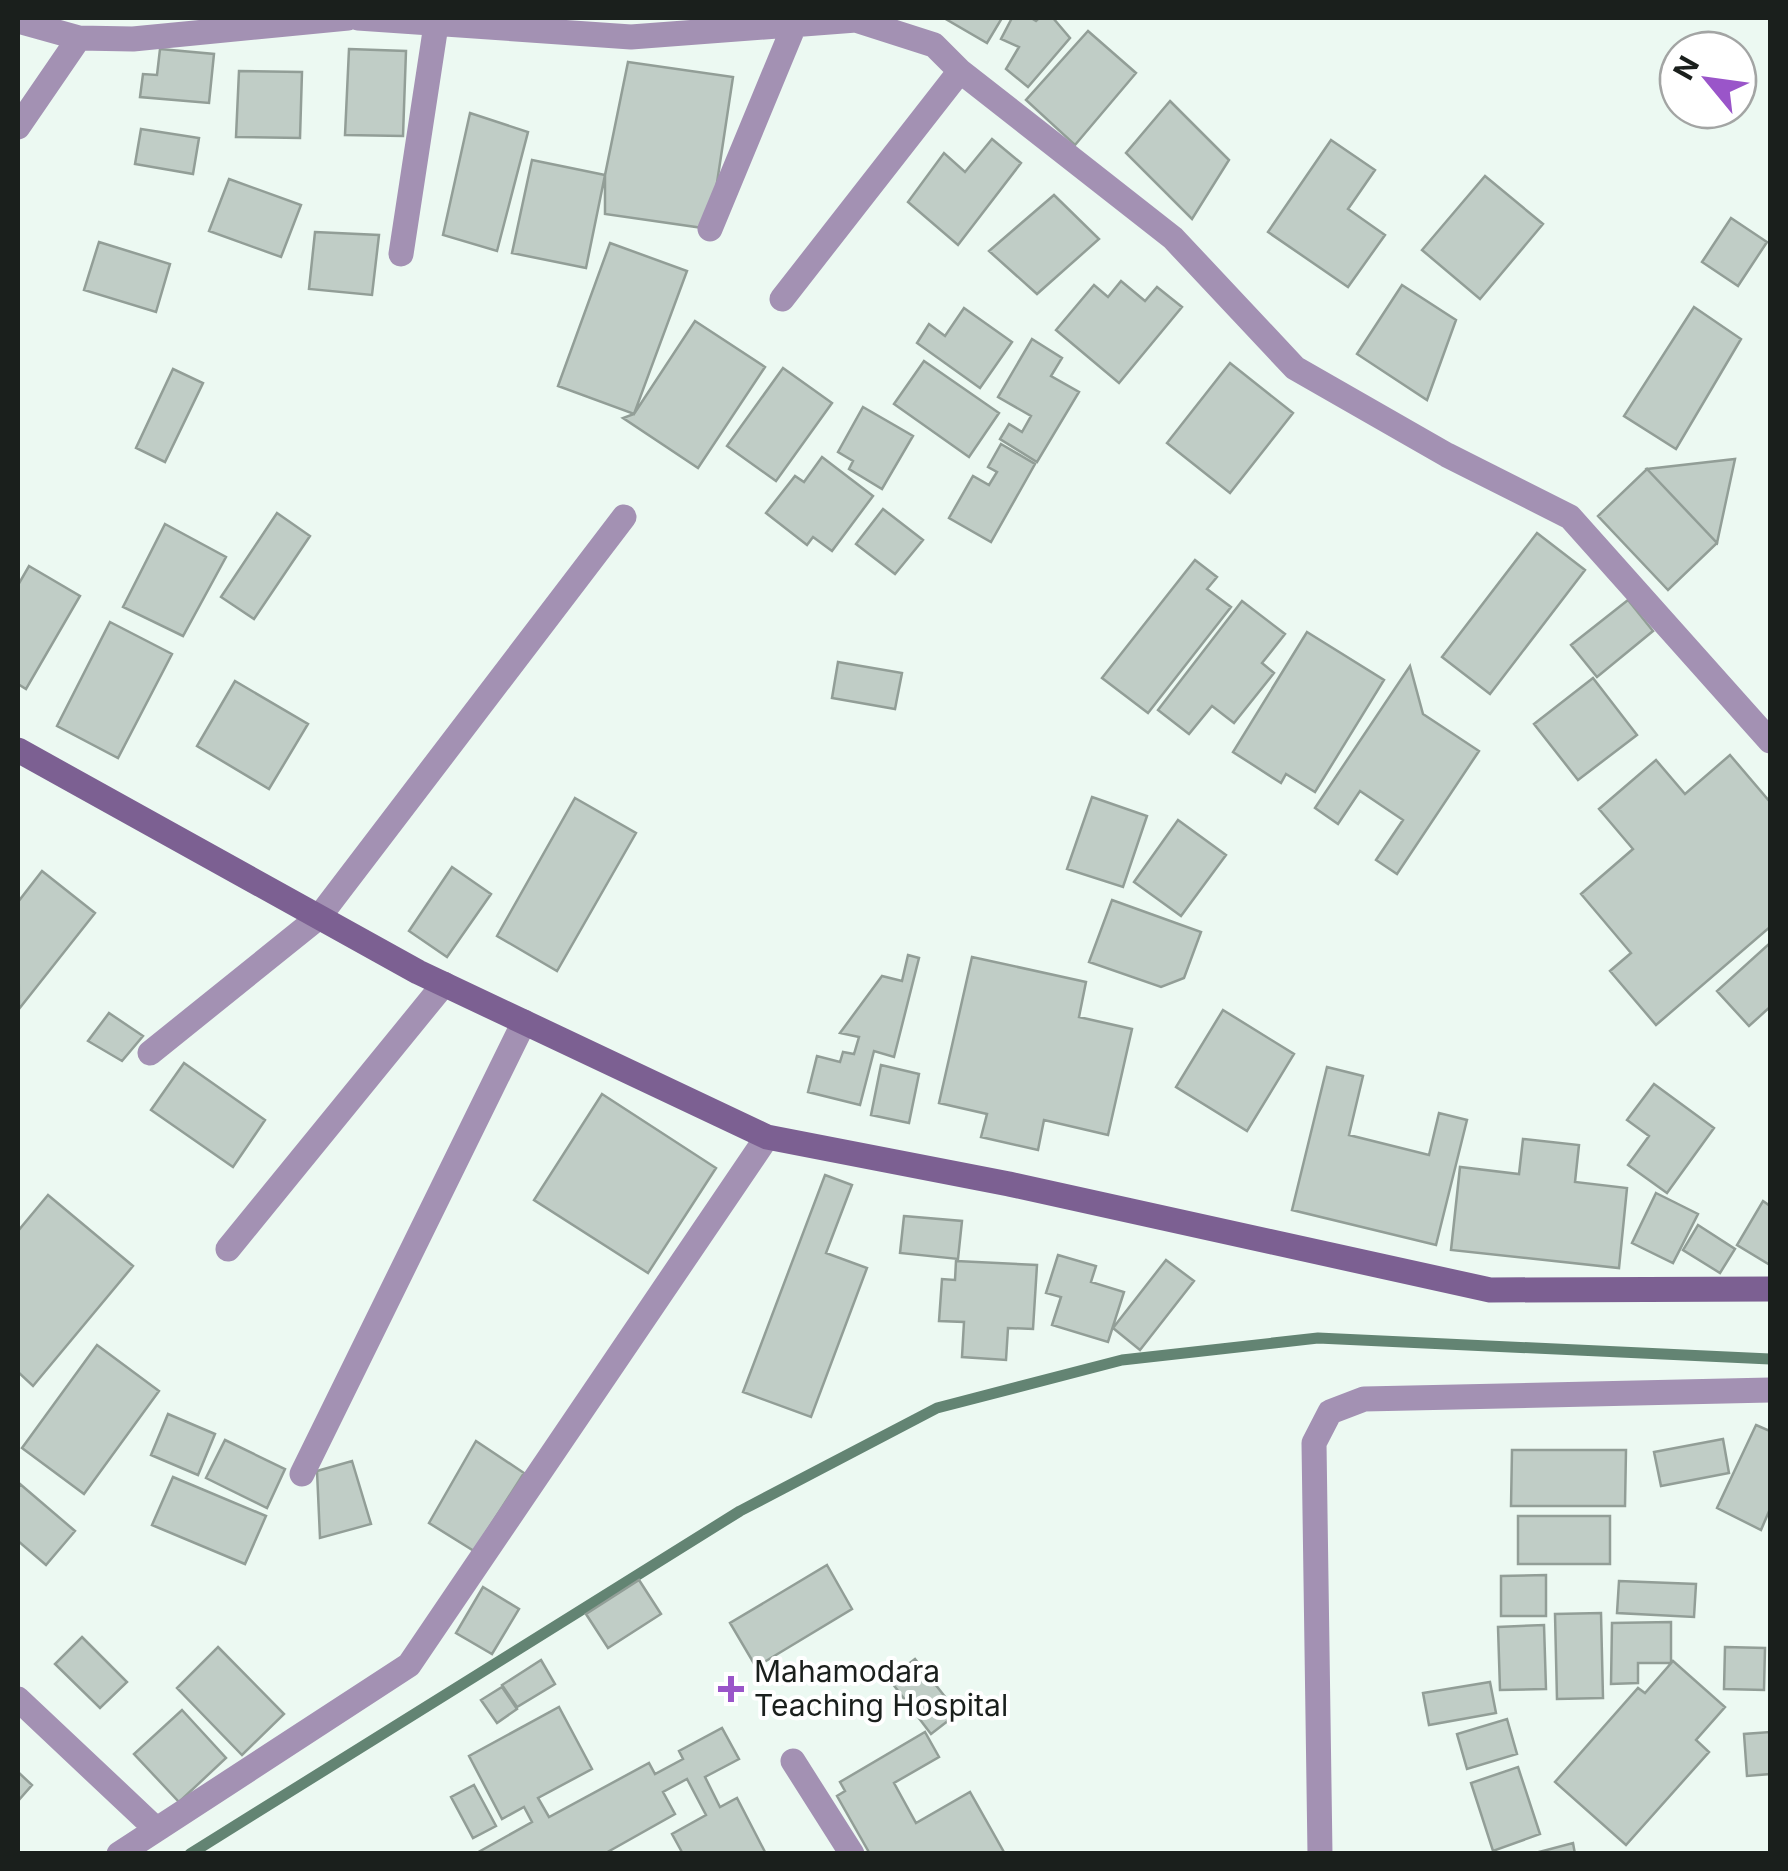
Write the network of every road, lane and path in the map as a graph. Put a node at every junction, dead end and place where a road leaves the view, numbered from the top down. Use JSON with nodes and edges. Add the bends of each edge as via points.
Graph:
{"nodes":[{"id":1,"x":348,"y":18,"type":"edge"},
{"id":2,"x":358,"y":18,"type":"edge"},
{"id":3,"x":18,"y":21,"type":"edge"},
{"id":4,"x":793,"y":22,"type":"edge"},
{"id":5,"x":436,"y":26,"type":"junction"},
{"id":6,"x":132,"y":28,"type":"edge"},
{"id":7,"x":79,"y":38,"type":"junction"},
{"id":8,"x":960,"y":72,"type":"junction"},
{"id":9,"x":18,"y":127,"type":"edge"},
{"id":10,"x":710,"y":229,"type":"dead end"},
{"id":11,"x":401,"y":254,"type":"dead end"},
{"id":12,"x":782,"y":299,"type":"dead end"},
{"id":13,"x":624,"y":517,"type":"dead end"},
{"id":14,"x":1770,"y":741,"type":"edge"},
{"id":15,"x":18,"y":750,"type":"edge"},
{"id":16,"x":319,"y":917,"type":"junction"},
{"id":17,"x":444,"y":984,"type":"junction"},
{"id":18,"x":524,"y":1022,"type":"junction"},
{"id":19,"x":150,"y":1053,"type":"dead end"},
{"id":20,"x":767,"y":1137,"type":"junction"},
{"id":21,"x":228,"y":1249,"type":"dead end"},
{"id":22,"x":1770,"y":1289,"type":"edge"},
{"id":23,"x":1770,"y":1390,"type":"edge"},
{"id":24,"x":302,"y":1474,"type":"dead end"},
{"id":25,"x":18,"y":1699,"type":"edge"},
{"id":26,"x":793,"y":1761,"type":"dead end"},
{"id":27,"x":156,"y":1829,"type":"junction"},
{"id":28,"x":119,"y":1854,"type":"edge"},
{"id":29,"x":852,"y":1854,"type":"edge"},
{"id":30,"x":1320,"y":1854,"type":"edge"}],
"edges":[{"from":1,"to":6,"type":"street"},
{"from":2,"to":5,"type":"street"},
{"from":3,"to":7,"type":"street"},
{"from":4,"to":5,"type":"street","via":[[631,37]]},
{"from":4,"to":8,"type":"street","via":[[856,20],[934,44]]},
{"from":4,"to":10,"type":"street"},
{"from":5,"to":11,"type":"street"},
{"from":6,"to":7,"type":"street"},
{"from":7,"to":9,"type":"street"},
{"from":8,"to":12,"type":"street"},
{"from":8,"to":14,"type":"street","via":[[1173,238],[1295,368],[1570,517]]},
{"from":13,"to":16,"type":"street"},
{"from":15,"to":16,"type":"street"},
{"from":16,"to":17,"type":"street"},
{"from":16,"to":19,"type":"street"},
{"from":17,"to":18,"type":"street"},
{"from":17,"to":21,"type":"street"},
{"from":18,"to":20,"type":"street"},
{"from":18,"to":24,"type":"street"},
{"from":20,"to":22,"type":"street","via":[[1490,1290]]},
{"from":20,"to":27,"type":"street","via":[[409,1664]]},
{"from":23,"to":30,"type":"street","via":[[1364,1399],[1330,1412],[1314,1442]]},
{"from":25,"to":27,"type":"street"},
{"from":26,"to":29,"type":"street"},
{"from":27,"to":28,"type":"street"}]}
